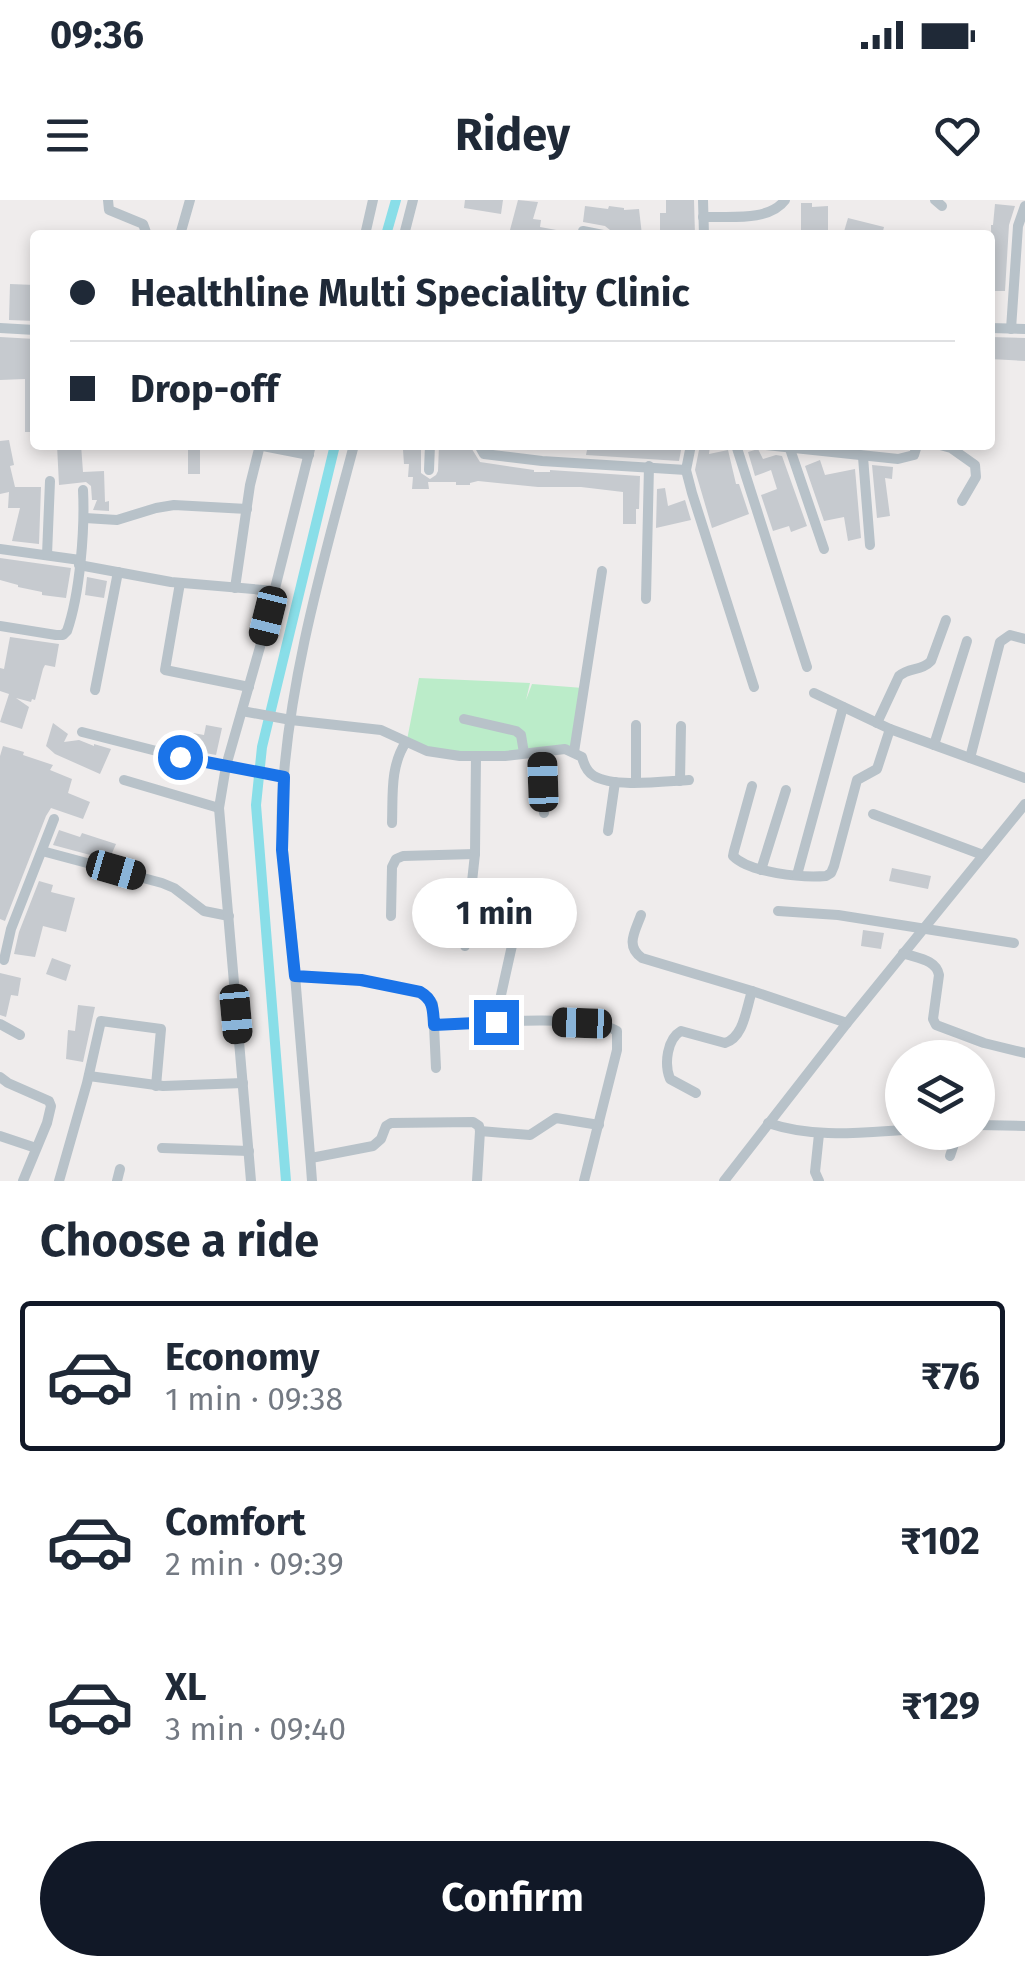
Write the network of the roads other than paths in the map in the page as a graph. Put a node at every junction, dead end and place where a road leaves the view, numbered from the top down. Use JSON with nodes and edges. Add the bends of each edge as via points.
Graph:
{"nodes":[{"id":1,"x":108,"y":200,"type":"edge"},
{"id":2,"x":190,"y":200,"type":"edge"},
{"id":3,"x":374,"y":200,"type":"edge"},
{"id":4,"x":413,"y":200,"type":"edge"},
{"id":5,"x":703,"y":200,"type":"edge"},
{"id":6,"x":785,"y":200,"type":"edge"},
{"id":7,"x":1025,"y":206,"type":"edge"},
{"id":8,"x":704,"y":217,"type":"junction"},
{"id":9,"x":145,"y":230,"type":"edge"},
{"id":10,"x":181,"y":230,"type":"edge"},
{"id":11,"x":366,"y":230,"type":"edge"},
{"id":12,"x":405,"y":230,"type":"edge"},
{"id":13,"x":704,"y":230,"type":"edge"},
{"id":14,"x":0,"y":328,"type":"edge"},
{"id":15,"x":995,"y":328,"type":"edge"},
{"id":16,"x":1011,"y":329,"type":"junction"},
{"id":17,"x":1025,"y":329,"type":"edge"},
{"id":18,"x":30,"y":330,"type":"edge"},
{"id":19,"x":258,"y":450,"type":"edge"},
{"id":20,"x":310,"y":450,"type":"edge"},
{"id":21,"x":353,"y":450,"type":"edge"},
{"id":22,"x":430,"y":450,"type":"edge"},
{"id":23,"x":482,"y":450,"type":"edge"},
{"id":24,"x":689,"y":450,"type":"edge"},
{"id":25,"x":738,"y":450,"type":"edge"},
{"id":26,"x":790,"y":450,"type":"edge"},
{"id":27,"x":833,"y":450,"type":"edge"},
{"id":28,"x":915,"y":450,"type":"edge"},
{"id":29,"x":953,"y":450,"type":"edge"},
{"id":30,"x":862,"y":457,"type":"junction"},
{"id":31,"x":649,"y":466,"type":"junction"},
{"id":32,"x":429,"y":470,"type":"dead end"},
{"id":33,"x":686,"y":470,"type":"junction"},
{"id":34,"x":50,"y":481,"type":"dead end"},
{"id":35,"x":84,"y":490,"type":"dead end"},
{"id":36,"x":962,"y":501,"type":"dead end"},
{"id":37,"x":247,"y":509,"type":"junction"},
{"id":38,"x":84,"y":518,"type":"junction"},
{"id":39,"x":870,"y":545,"type":"dead end"},
{"id":40,"x":824,"y":548,"type":"dead end"},
{"id":41,"x":0,"y":549,"type":"edge"},
{"id":42,"x":47,"y":555,"type":"junction"},
{"id":43,"x":80,"y":562,"type":"junction"},
{"id":44,"x":602,"y":570,"type":"dead end"},
{"id":45,"x":118,"y":572,"type":"junction"},
{"id":46,"x":180,"y":583,"type":"junction"},
{"id":47,"x":235,"y":588,"type":"junction"},
{"id":48,"x":274,"y":591,"type":"junction"},
{"id":49,"x":646,"y":600,"type":"dead end"},
{"id":50,"x":946,"y":620,"type":"dead end"},
{"id":51,"x":0,"y":626,"type":"edge"},
{"id":52,"x":1025,"y":639,"type":"edge"},
{"id":53,"x":967,"y":641,"type":"dead end"},
{"id":54,"x":806,"y":667,"type":"dead end"},
{"id":55,"x":249,"y":687,"type":"junction"},
{"id":56,"x":754,"y":687,"type":"dead end"},
{"id":57,"x":95,"y":690,"type":"dead end"},
{"id":58,"x":814,"y":693,"type":"dead end"},
{"id":59,"x":843,"y":707,"type":"junction"},
{"id":60,"x":242,"y":711,"type":"junction"},
{"id":61,"x":285,"y":719,"type":"junction"},
{"id":62,"x":464,"y":720,"type":"dead end"},
{"id":63,"x":877,"y":723,"type":"junction"},
{"id":64,"x":636,"y":725,"type":"dead end"},
{"id":65,"x":681,"y":726,"type":"dead end"},
{"id":66,"x":890,"y":729,"type":"junction"},
{"id":67,"x":82,"y":732,"type":"dead end"},
{"id":68,"x":406,"y":742,"type":"junction"},
{"id":69,"x":934,"y":745,"type":"junction"},
{"id":70,"x":542,"y":752,"type":"junction"},
{"id":71,"x":574,"y":752,"type":"junction"},
{"id":72,"x":524,"y":754,"type":"junction"},
{"id":73,"x":476,"y":756,"type":"junction"},
{"id":74,"x":970,"y":758,"type":"junction"},
{"id":75,"x":226,"y":766,"type":"junction"},
{"id":76,"x":284,"y":777,"type":"junction"},
{"id":77,"x":1025,"y":778,"type":"edge"},
{"id":78,"x":124,"y":780,"type":"dead end"},
{"id":79,"x":636,"y":781,"type":"junction"},
{"id":80,"x":615,"y":782,"type":"junction"},
{"id":81,"x":752,"y":786,"type":"dead end"},
{"id":82,"x":786,"y":790,"type":"dead end"},
{"id":83,"x":1025,"y":804,"type":"edge"},
{"id":84,"x":219,"y":808,"type":"junction"},
{"id":85,"x":544,"y":813,"type":"dead end"},
{"id":86,"x":872,"y":814,"type":"dead end"},
{"id":87,"x":54,"y":819,"type":"dead end"},
{"id":88,"x":392,"y":823,"type":"dead end"},
{"id":89,"x":608,"y":831,"type":"dead end"},
{"id":90,"x":42,"y":852,"type":"junction"},
{"id":91,"x":476,"y":854,"type":"junction"},
{"id":92,"x":983,"y":855,"type":"junction"},
{"id":93,"x":761,"y":870,"type":"junction"},
{"id":94,"x":797,"y":875,"type":"junction"},
{"id":95,"x":778,"y":910,"type":"dead end"},
{"id":96,"x":519,"y":914,"type":"dead end"},
{"id":97,"x":641,"y":915,"type":"dead end"},
{"id":98,"x":228,"y":916,"type":"junction"},
{"id":99,"x":391,"y":916,"type":"dead end"},
{"id":100,"x":6,"y":928,"type":"edge"},
{"id":101,"x":922,"y":930,"type":"junction"},
{"id":102,"x":1014,"y":943,"type":"dead end"},
{"id":103,"x":464,"y":946,"type":"dead end"},
{"id":104,"x":903,"y":954,"type":"junction"},
{"id":105,"x":4,"y":960,"type":"dead end"},
{"id":106,"x":295,"y":976,"type":"junction"},
{"id":107,"x":752,"y":990,"type":"junction"},
{"id":108,"x":496,"y":1022,"type":"junction"},
{"id":109,"x":847,"y":1023,"type":"junction"},
{"id":110,"x":0,"y":1024,"type":"edge"},
{"id":111,"x":434,"y":1025,"type":"junction"},
{"id":112,"x":20,"y":1035,"type":"dead end"},
{"id":113,"x":1025,"y":1053,"type":"edge"},
{"id":114,"x":436,"y":1068,"type":"dead end"},
{"id":115,"x":89,"y":1076,"type":"junction"},
{"id":116,"x":0,"y":1077,"type":"edge"},
{"id":117,"x":243,"y":1083,"type":"junction"},
{"id":118,"x":156,"y":1086,"type":"junction"},
{"id":119,"x":696,"y":1093,"type":"dead end"},
{"id":120,"x":768,"y":1123,"type":"junction"},
{"id":121,"x":598,"y":1125,"type":"junction"},
{"id":122,"x":995,"y":1125,"type":"edge"},
{"id":123,"x":1025,"y":1126,"type":"edge"},
{"id":124,"x":480,"y":1130,"type":"junction"},
{"id":125,"x":885,"y":1131,"type":"edge"},
{"id":126,"x":819,"y":1134,"type":"junction"},
{"id":127,"x":0,"y":1137,"type":"edge"},
{"id":128,"x":36,"y":1148,"type":"junction"},
{"id":129,"x":162,"y":1148,"type":"dead end"},
{"id":130,"x":249,"y":1150,"type":"junction"},
{"id":131,"x":952,"y":1150,"type":"edge"},
{"id":132,"x":950,"y":1156,"type":"dead end"},
{"id":133,"x":311,"y":1158,"type":"junction"},
{"id":134,"x":22,"y":1181,"type":"edge"},
{"id":135,"x":59,"y":1181,"type":"edge"},
{"id":136,"x":252,"y":1181,"type":"edge"},
{"id":137,"x":312,"y":1181,"type":"edge"},
{"id":138,"x":477,"y":1181,"type":"edge"},
{"id":139,"x":584,"y":1181,"type":"edge"},
{"id":140,"x":724,"y":1181,"type":"edge"},
{"id":141,"x":819,"y":1181,"type":"edge"}],
"edges":[{"from":1,"to":9,"type":"street","via":[[110,210]]},
{"from":2,"to":10,"type":"street"},
{"from":3,"to":11,"type":"street"},
{"from":4,"to":12,"type":"street"},
{"from":5,"to":8,"type":"street"},
{"from":6,"to":8,"type":"street","via":[[765,213]]},
{"from":7,"to":16,"type":"street"},
{"from":8,"to":13,"type":"street"},
{"from":14,"to":18,"type":"street"},
{"from":15,"to":16,"type":"street"},
{"from":16,"to":17,"type":"street"},
{"from":19,"to":37,"type":"street"},
{"from":20,"to":48,"type":"street"},
{"from":21,"to":61,"type":"street"},
{"from":22,"to":32,"type":"street"},
{"from":23,"to":31,"type":"street","via":[[542,461]]},
{"from":24,"to":33,"type":"street"},
{"from":25,"to":54,"type":"street"},
{"from":26,"to":40,"type":"street"},
{"from":27,"to":30,"type":"street"},
{"from":28,"to":30,"type":"street","via":[[908,458]]},
{"from":29,"to":36,"type":"street","via":[[975,465],[976,478]]},
{"from":30,"to":39,"type":"street"},
{"from":31,"to":33,"type":"street"},
{"from":31,"to":49,"type":"street"},
{"from":33,"to":56,"type":"street"},
{"from":34,"to":42,"type":"street"},
{"from":35,"to":38,"type":"street"},
{"from":37,"to":38,"type":"street","via":[[174,506],[117,520]]},
{"from":37,"to":47,"type":"street"},
{"from":38,"to":43,"type":"street"},
{"from":41,"to":42,"type":"street"},
{"from":42,"to":43,"type":"street"},
{"from":43,"to":45,"type":"street"},
{"from":43,"to":51,"type":"street","via":[[64,635]]},
{"from":44,"to":71,"type":"street"},
{"from":45,"to":46,"type":"street"},
{"from":45,"to":57,"type":"street"},
{"from":46,"to":47,"type":"street"},
{"from":46,"to":55,"type":"street","via":[[165,670]]},
{"from":47,"to":48,"type":"street"},
{"from":48,"to":55,"type":"street"},
{"from":50,"to":63,"type":"street","via":[[931,661],[899,676]]},
{"from":52,"to":74,"type":"street","via":[[1010,635],[1000,642]]},
{"from":53,"to":69,"type":"street"},
{"from":55,"to":60,"type":"street"},
{"from":58,"to":59,"type":"street"},
{"from":59,"to":63,"type":"street"},
{"from":59,"to":94,"type":"street"},
{"from":60,"to":61,"type":"street"},
{"from":60,"to":75,"type":"street"},
{"from":61,"to":68,"type":"street","via":[[381,730]]},
{"from":61,"to":76,"type":"street"},
{"from":62,"to":72,"type":"street","via":[[516,730]]},
{"from":63,"to":66,"type":"street"},
{"from":64,"to":79,"type":"street"},
{"from":65,"to":79,"type":"street","via":[[685,780]]},
{"from":66,"to":69,"type":"street"},
{"from":66,"to":94,"type":"street","via":[[878,769],[857,780],[831,873]]},
{"from":67,"to":75,"type":"street"},
{"from":68,"to":73,"type":"street","via":[[427,752]]},
{"from":68,"to":88,"type":"street","via":[[394,768]]},
{"from":69,"to":74,"type":"street"},
{"from":70,"to":71,"type":"street"},
{"from":70,"to":72,"type":"street"},
{"from":70,"to":85,"type":"street"},
{"from":71,"to":80,"type":"street","via":[[590,774]]},
{"from":72,"to":73,"type":"street"},
{"from":73,"to":91,"type":"street"},
{"from":74,"to":77,"type":"street"},
{"from":75,"to":76,"type":"street"},
{"from":75,"to":84,"type":"street"},
{"from":76,"to":106,"type":"street","via":[[282,850]]},
{"from":78,"to":84,"type":"street"},
{"from":79,"to":80,"type":"street"},
{"from":80,"to":89,"type":"street"},
{"from":81,"to":93,"type":"street","via":[[734,856]]},
{"from":82,"to":93,"type":"street"},
{"from":83,"to":92,"type":"street"},
{"from":84,"to":98,"type":"street"},
{"from":86,"to":92,"type":"street"},
{"from":87,"to":90,"type":"street"},
{"from":90,"to":98,"type":"street","via":[[162,883],[204,911]]},
{"from":90,"to":100,"type":"street"},
{"from":91,"to":99,"type":"street","via":[[396,858]]},
{"from":91,"to":103,"type":"street"},
{"from":92,"to":101,"type":"street"},
{"from":93,"to":94,"type":"street"},
{"from":95,"to":101,"type":"street"},
{"from":96,"to":108,"type":"street"},
{"from":97,"to":107,"type":"street","via":[[631,945],[642,958]]},
{"from":98,"to":117,"type":"street"},
{"from":100,"to":105,"type":"street"},
{"from":101,"to":102,"type":"street"},
{"from":101,"to":104,"type":"street"},
{"from":104,"to":109,"type":"street"},
{"from":104,"to":113,"type":"street","via":[[938,968],[936,1025]]},
{"from":106,"to":111,"type":"street","via":[[420,992],[433,1004]]},
{"from":106,"to":133,"type":"street"},
{"from":107,"to":109,"type":"street"},
{"from":107,"to":119,"type":"street","via":[[732,1042],[688,1031],[672,1039],[667,1073]]},
{"from":108,"to":111,"type":"street"},
{"from":108,"to":121,"type":"street","via":[[582,1023],[617,1031]]},
{"from":109,"to":120,"type":"street"},
{"from":110,"to":112,"type":"street"},
{"from":111,"to":114,"type":"street"},
{"from":115,"to":118,"type":"street"},
{"from":115,"to":118,"type":"street","via":[[101,1021],[161,1028]]},
{"from":115,"to":135,"type":"street"},
{"from":116,"to":128,"type":"street","via":[[49,1101]]},
{"from":117,"to":118,"type":"street"},
{"from":117,"to":130,"type":"street"},
{"from":120,"to":126,"type":"street"},
{"from":120,"to":140,"type":"street"},
{"from":121,"to":124,"type":"street","via":[[562,1117],[530,1135]]},
{"from":121,"to":139,"type":"street"},
{"from":122,"to":123,"type":"street"},
{"from":124,"to":133,"type":"street","via":[[473,1122],[399,1122],[386,1126],[373,1146]]},
{"from":124,"to":138,"type":"street"},
{"from":125,"to":126,"type":"street"},
{"from":126,"to":141,"type":"street"},
{"from":127,"to":128,"type":"street"},
{"from":128,"to":134,"type":"street"},
{"from":129,"to":130,"type":"street"},
{"from":130,"to":136,"type":"street"},
{"from":131,"to":132,"type":"street"},
{"from":133,"to":137,"type":"street"}]}
